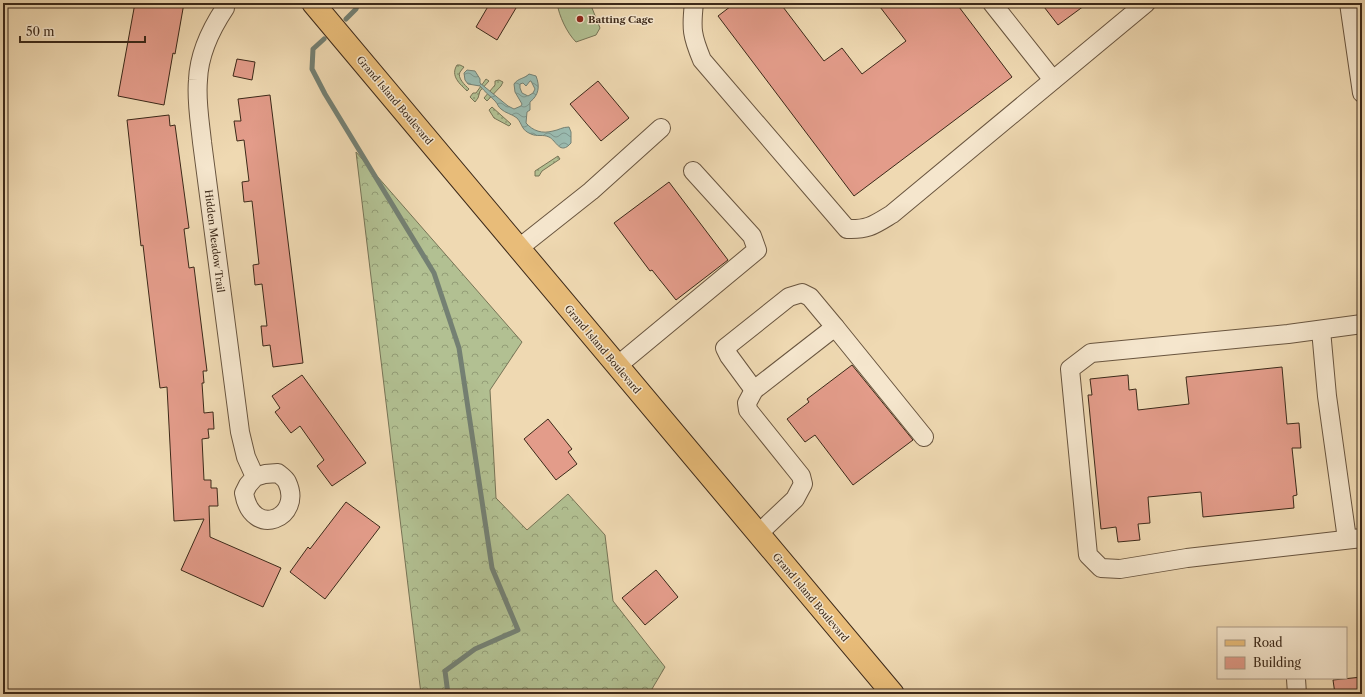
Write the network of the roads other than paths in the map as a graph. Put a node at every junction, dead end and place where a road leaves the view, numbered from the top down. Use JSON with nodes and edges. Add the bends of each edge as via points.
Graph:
{"nodes":[{"id":1,"x":313,"y":3,"type":"edge"},
{"id":2,"x":694,"y":3,"type":"edge"},
{"id":3,"x":992,"y":3,"type":"edge"},
{"id":4,"x":1146,"y":3,"type":"edge"},
{"id":5,"x":230,"y":5,"type":"edge"},
{"id":6,"x":1354,"y":12,"type":"edge"},
{"id":7,"x":1053,"y":80,"type":"junction"},
{"id":8,"x":1362,"y":93,"type":"edge"},
{"id":9,"x":661,"y":128,"type":"dead end"},
{"id":10,"x":693,"y":171,"type":"dead end"},
{"id":11,"x":519,"y":248,"type":"junction"},
{"id":12,"x":1362,"y":324,"type":"edge"},
{"id":13,"x":835,"y":327,"type":"junction"},
{"id":14,"x":1321,"y":330,"type":"junction"},
{"id":15,"x":617,"y":366,"type":"junction"},
{"id":16,"x":754,"y":390,"type":"junction"},
{"id":17,"x":924,"y":437,"type":"dead end"},
{"id":18,"x":255,"y":478,"type":"dead end"},
{"id":19,"x":758,"y":534,"type":"junction"},
{"id":20,"x":1355,"y":538,"type":"edge"},
{"id":21,"x":893,"y":694,"type":"edge"}],
"edges":[{"from":1,"to":11,"type":"main road","name":"Grand Island Boulevard"},
{"from":2,"to":7,"type":"street","via":[[694,40],[702,60],[847,229],[860,230],[870,227],[892,214]]},
{"from":3,"to":7,"type":"street"},
{"from":4,"to":7,"type":"street"},
{"from":5,"to":18,"type":"street","name":"Hidden Meadow Trail","via":[[213,27],[202,57],[197,98],[240,432],[246,457]]},
{"from":6,"to":8,"type":"street"},
{"from":9,"to":11,"type":"street","via":[[591,191]]},
{"from":10,"to":15,"type":"street","via":[[752,236],[757,250]]},
{"from":11,"to":15,"type":"main road","name":"Grand Island Boulevard"},
{"from":12,"to":14,"type":"street"},
{"from":13,"to":16,"type":"street"},
{"from":13,"to":16,"type":"street","via":[[810,297],[802,293],[789,297],[726,348]]},
{"from":13,"to":17,"type":"street"},
{"from":14,"to":20,"type":"street","via":[[1327,396]]},
{"from":14,"to":20,"type":"street","via":[[1091,353],[1070,369],[1088,555],[1101,568],[1120,568]]},
{"from":15,"to":19,"type":"main road","name":"Grand Island Boulevard"},
{"from":16,"to":19,"type":"street","via":[[747,403],[748,410],[801,476],[803,484],[795,499]]},
{"from":19,"to":21,"type":"main road","name":"Grand Island Boulevard"}]}
